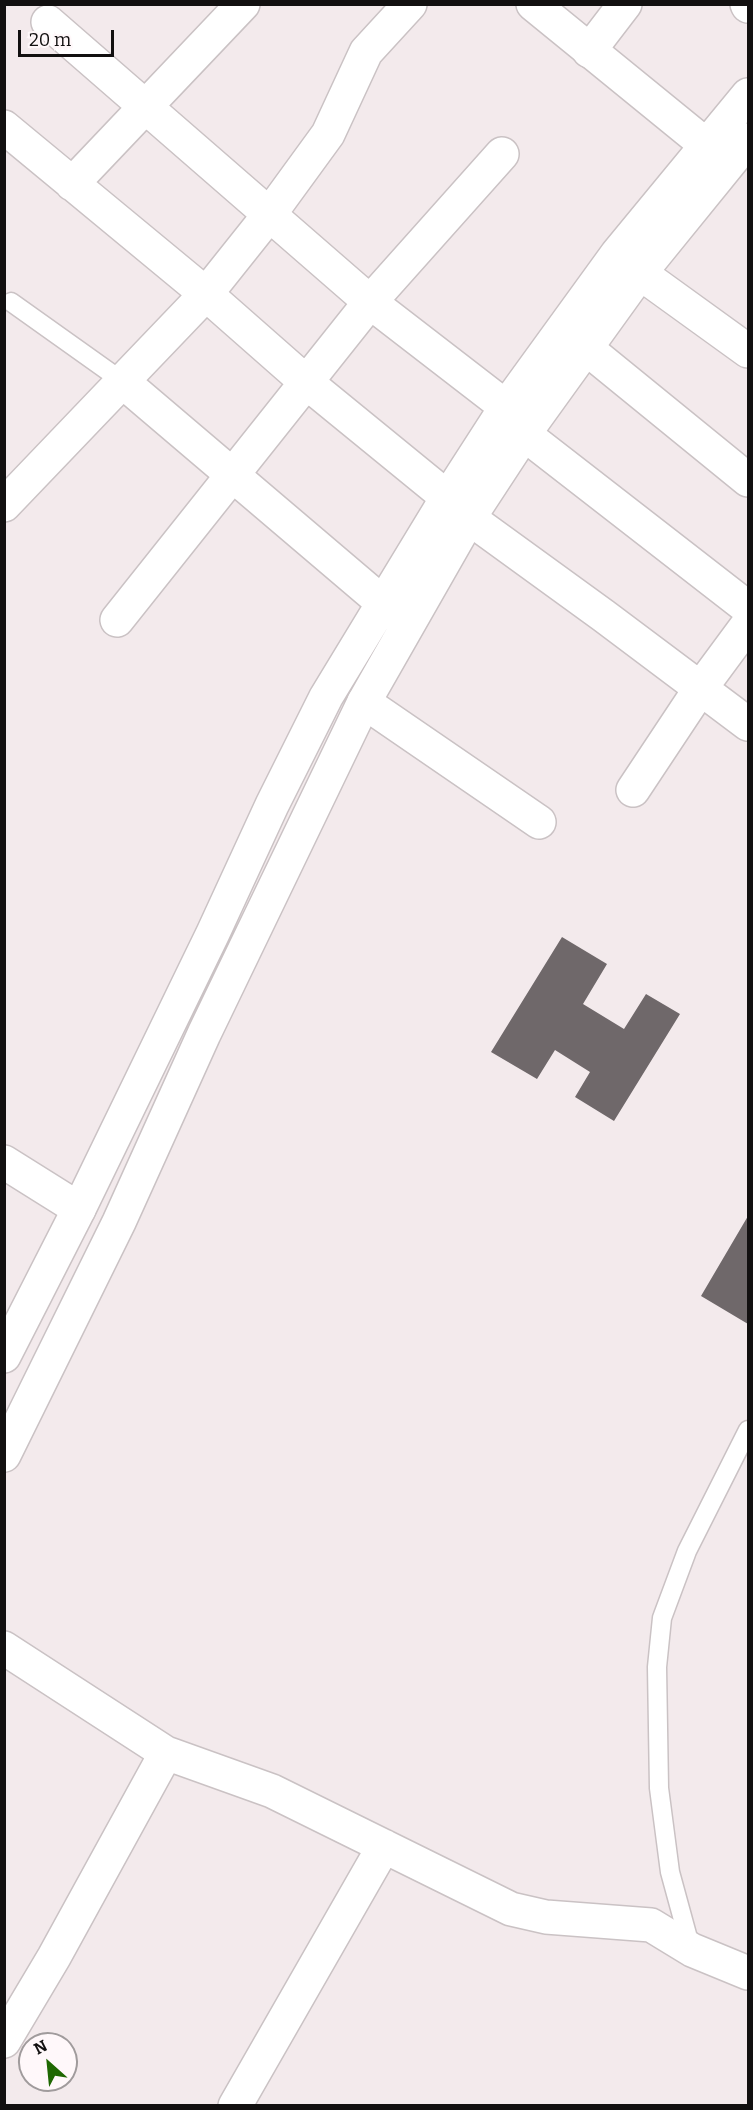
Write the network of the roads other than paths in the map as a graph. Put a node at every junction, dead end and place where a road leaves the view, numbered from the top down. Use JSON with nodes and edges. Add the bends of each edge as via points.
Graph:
{"nodes":[{"id":1,"x":243,"y":4,"type":"edge"},
{"id":2,"x":410,"y":4,"type":"edge"},
{"id":3,"x":533,"y":4,"type":"edge"},
{"id":4,"x":625,"y":4,"type":"edge"},
{"id":5,"x":48,"y":22,"type":"dead end"},
{"id":6,"x":589,"y":51,"type":"junction"},
{"id":7,"x":748,"y":95,"type":"edge"},
{"id":8,"x":145,"y":108,"type":"junction"},
{"id":9,"x":4,"y":127,"type":"edge"},
{"id":10,"x":502,"y":154,"type":"dead end"},
{"id":11,"x":733,"y":155,"type":"edge"},
{"id":12,"x":72,"y":184,"type":"junction"},
{"id":13,"x":269,"y":215,"type":"junction"},
{"id":14,"x":640,"y":273,"type":"junction"},
{"id":15,"x":206,"y":294,"type":"junction"},
{"id":16,"x":11,"y":302,"type":"dead end"},
{"id":17,"x":370,"y":302,"type":"junction"},
{"id":18,"x":586,"y":348,"type":"junction"},
{"id":19,"x":748,"y":351,"type":"edge"},
{"id":20,"x":122,"y":381,"type":"junction"},
{"id":21,"x":306,"y":382,"type":"junction"},
{"id":22,"x":506,"y":407,"type":"junction"},
{"id":23,"x":524,"y":434,"type":"junction"},
{"id":24,"x":231,"y":475,"type":"junction"},
{"id":25,"x":748,"y":480,"type":"edge"},
{"id":26,"x":4,"y":505,"type":"edge"},
{"id":27,"x":458,"y":508,"type":"junction"},
{"id":28,"x":383,"y":603,"type":"junction"},
{"id":29,"x":748,"y":608,"type":"edge"},
{"id":30,"x":117,"y":620,"type":"dead end"},
{"id":31,"x":748,"y":624,"type":"edge"},
{"id":32,"x":700,"y":689,"type":"junction"},
{"id":33,"x":364,"y":702,"type":"junction"},
{"id":34,"x":748,"y":724,"type":"edge"},
{"id":35,"x":633,"y":790,"type":"dead end"},
{"id":36,"x":539,"y":822,"type":"dead end"},
{"id":37,"x":4,"y":1162,"type":"edge"},
{"id":38,"x":79,"y":1209,"type":"junction"},
{"id":39,"x":4,"y":1356,"type":"edge"},
{"id":40,"x":748,"y":1430,"type":"edge"},
{"id":41,"x":4,"y":1455,"type":"edge"},
{"id":42,"x":4,"y":1648,"type":"edge"},
{"id":43,"x":166,"y":1753,"type":"junction"},
{"id":44,"x":384,"y":1846,"type":"junction"},
{"id":45,"x":692,"y":1950,"type":"junction"},
{"id":46,"x":748,"y":1973,"type":"edge"},
{"id":47,"x":4,"y":2041,"type":"edge"},
{"id":48,"x":236,"y":2106,"type":"edge"}],
"edges":[{"from":1,"to":8,"type":"street"},
{"from":2,"to":13,"type":"street","via":[[366,52],[328,134]]},
{"from":3,"to":6,"type":"street"},
{"from":4,"to":6,"type":"street"},
{"from":5,"to":8,"type":"street"},
{"from":6,"to":11,"type":"street"},
{"from":7,"to":11,"type":"street"},
{"from":8,"to":12,"type":"street"},
{"from":8,"to":13,"type":"street"},
{"from":9,"to":12,"type":"street"},
{"from":10,"to":17,"type":"street"},
{"from":11,"to":14,"type":"street"},
{"from":11,"to":22,"type":"street","via":[[616,254]]},
{"from":12,"to":15,"type":"street"},
{"from":13,"to":15,"type":"street"},
{"from":13,"to":17,"type":"street"},
{"from":14,"to":18,"type":"street"},
{"from":14,"to":19,"type":"street"},
{"from":15,"to":20,"type":"street"},
{"from":15,"to":21,"type":"street"},
{"from":16,"to":20,"type":"lane"},
{"from":17,"to":21,"type":"street"},
{"from":17,"to":22,"type":"street"},
{"from":18,"to":23,"type":"street"},
{"from":18,"to":25,"type":"street"},
{"from":20,"to":24,"type":"street"},
{"from":20,"to":26,"type":"street"},
{"from":21,"to":24,"type":"street"},
{"from":21,"to":27,"type":"street"},
{"from":22,"to":27,"type":"street"},
{"from":23,"to":27,"type":"street"},
{"from":23,"to":29,"type":"street"},
{"from":24,"to":28,"type":"street"},
{"from":24,"to":30,"type":"street"},
{"from":27,"to":28,"type":"street"},
{"from":27,"to":32,"type":"street"},
{"from":27,"to":33,"type":"street"},
{"from":28,"to":38,"type":"street","via":[[316,717]]},
{"from":31,"to":32,"type":"street"},
{"from":32,"to":34,"type":"street"},
{"from":32,"to":35,"type":"street"},
{"from":33,"to":36,"type":"street"},
{"from":33,"to":41,"type":"street","via":[[204,1034],[119,1222]]},
{"from":37,"to":38,"type":"street"},
{"from":38,"to":39,"type":"street"},
{"from":40,"to":45,"type":"lane","via":[[687,1551],[662,1617],[657,1667],[659,1788],[670,1872]]},
{"from":42,"to":43,"type":"street"},
{"from":43,"to":44,"type":"street","via":[[272,1791]]},
{"from":43,"to":47,"type":"street"},
{"from":44,"to":45,"type":"street","via":[[511,1909],[546,1917],[651,1925]]},
{"from":44,"to":48,"type":"street"},
{"from":45,"to":46,"type":"street"}]}
